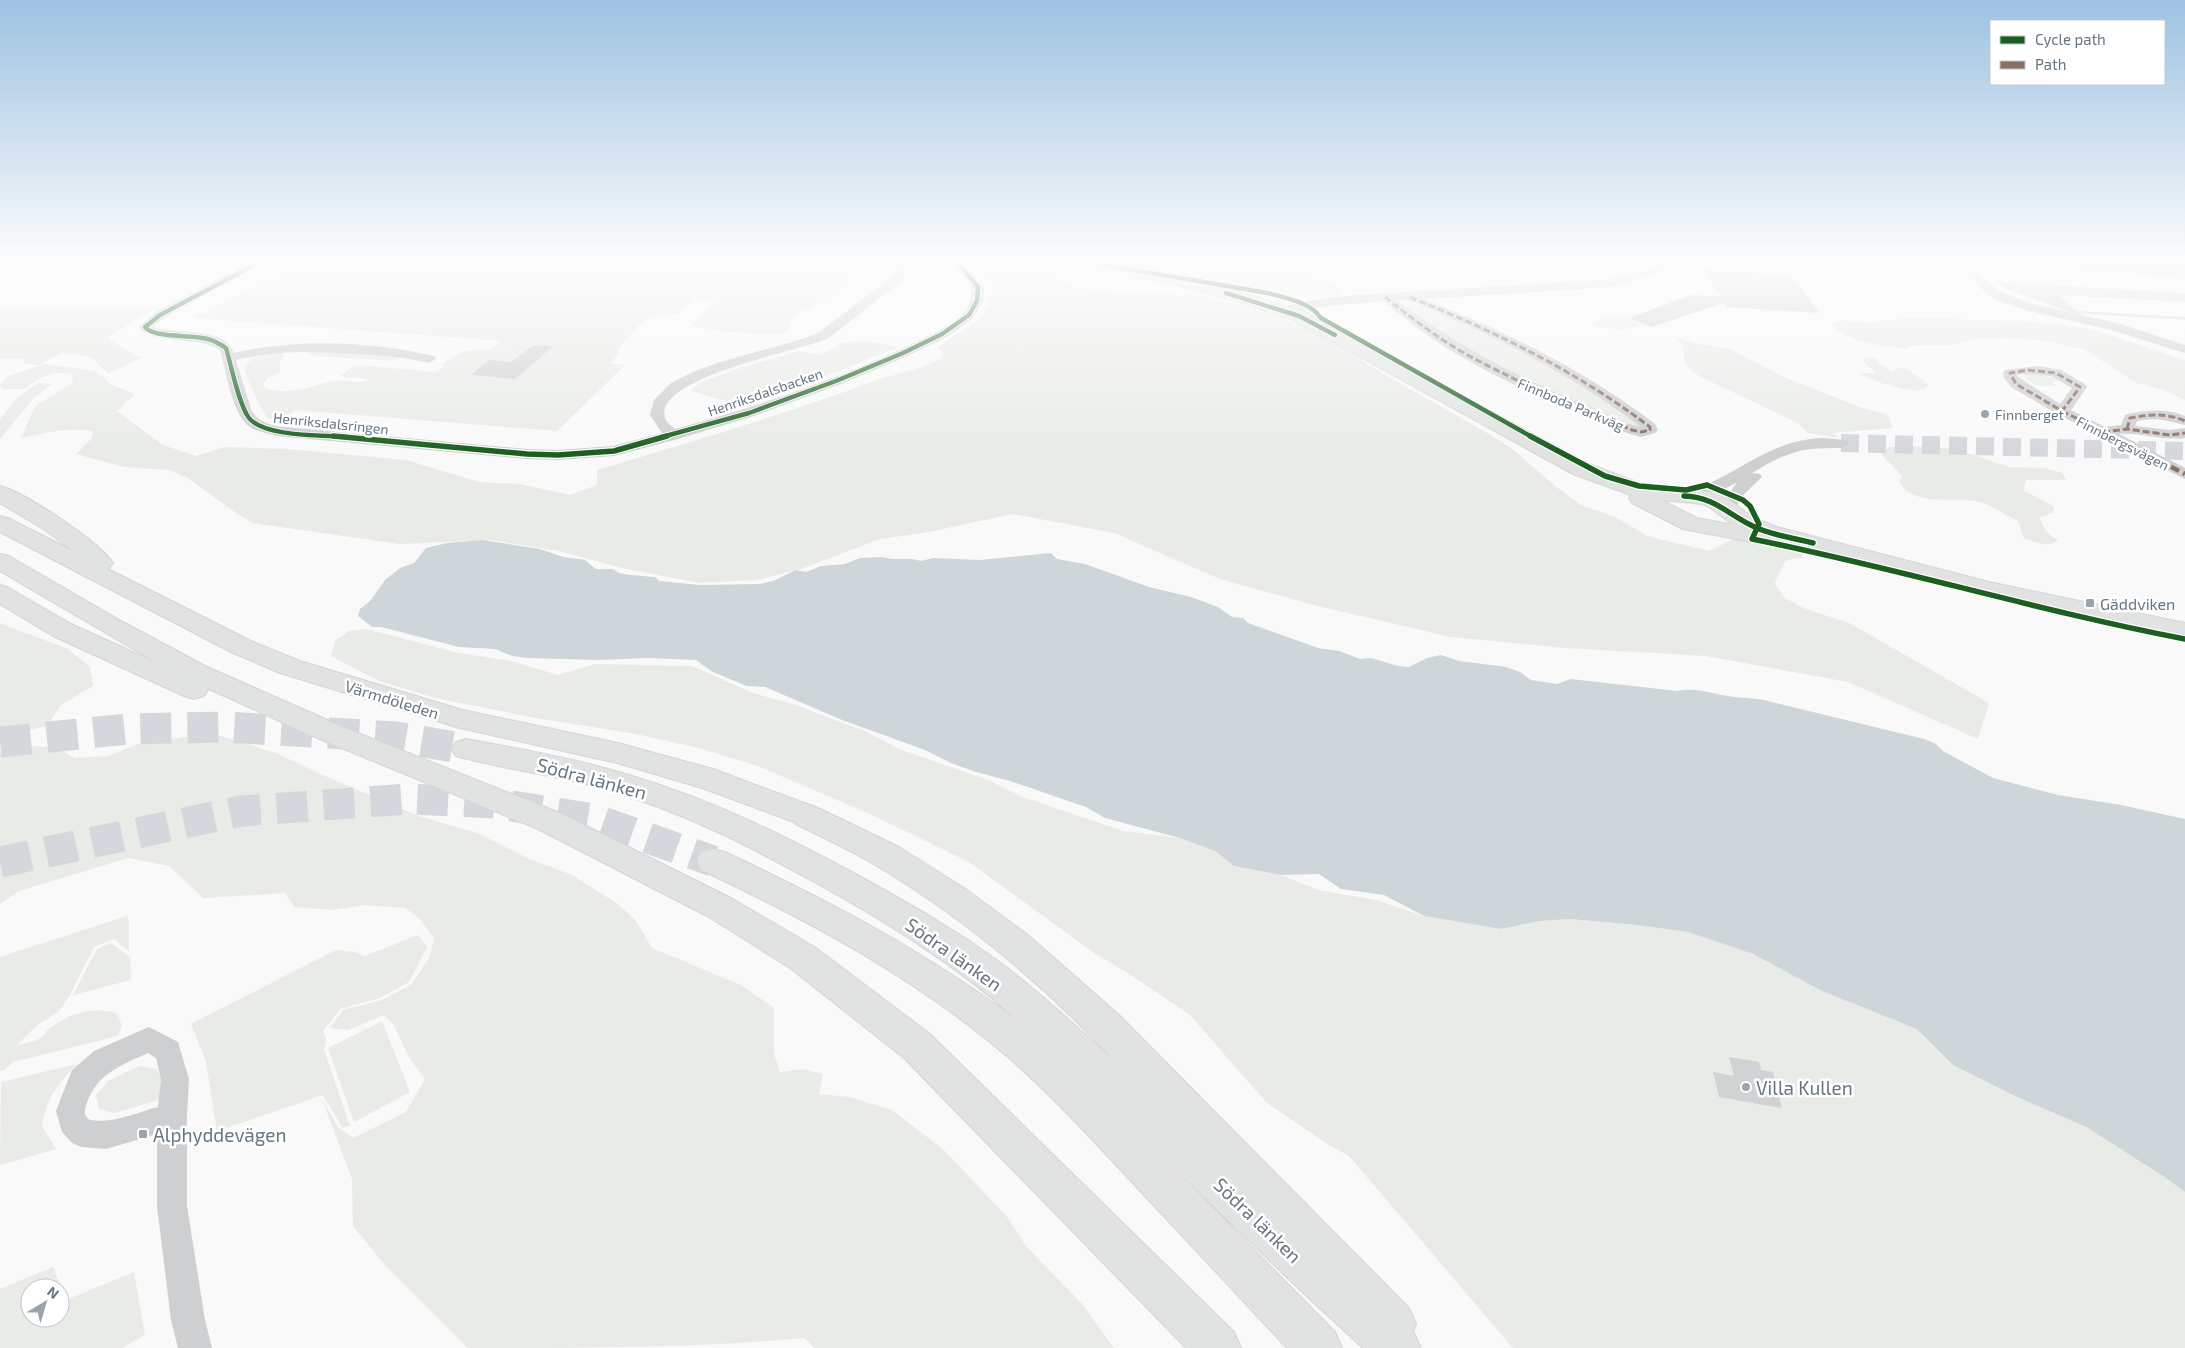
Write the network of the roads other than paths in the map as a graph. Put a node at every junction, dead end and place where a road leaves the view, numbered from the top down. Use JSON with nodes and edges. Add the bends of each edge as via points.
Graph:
{"nodes":[{"id":1,"x":147,"y":326,"type":"edge"},
{"id":2,"x":835,"y":326,"type":"edge"},
{"id":3,"x":955,"y":326,"type":"edge"},
{"id":4,"x":1320,"y":326,"type":"edge"},
{"id":5,"x":1425,"y":326,"type":"edge"},
{"id":6,"x":1482,"y":326,"type":"edge"},
{"id":7,"x":2110,"y":326,"type":"edge"},
{"id":8,"x":2185,"y":349,"type":"edge"},
{"id":9,"x":230,"y":358,"type":"junction"},
{"id":10,"x":429,"y":359,"type":"dead end"},
{"id":11,"x":2062,"y":411,"type":"dead end"},
{"id":12,"x":657,"y":415,"type":"junction"},
{"id":13,"x":2185,"y":421,"type":"edge"},
{"id":14,"x":704,"y":427,"type":"junction"},
{"id":15,"x":2127,"y":429,"type":"junction"},
{"id":16,"x":2103,"y":432,"type":"junction"},
{"id":17,"x":2185,"y":434,"type":"edge"},
{"id":18,"x":673,"y":436,"type":"junction"},
{"id":19,"x":2185,"y":474,"type":"edge"},
{"id":20,"x":0,"y":493,"type":"edge"},
{"id":21,"x":1681,"y":502,"type":"junction"},
{"id":22,"x":1729,"y":511,"type":"junction"},
{"id":23,"x":0,"y":523,"type":"edge"},
{"id":24,"x":1704,"y":526,"type":"junction"},
{"id":25,"x":1832,"y":548,"type":"junction"},
{"id":26,"x":0,"y":561,"type":"edge"},
{"id":27,"x":124,"y":588,"type":"junction"},
{"id":28,"x":0,"y":594,"type":"edge"},
{"id":29,"x":2185,"y":631,"type":"edge"},
{"id":30,"x":278,"y":711,"type":"junction"},
{"id":31,"x":466,"y":749,"type":"tunnel mouth"},
{"id":32,"x":713,"y":861,"type":"tunnel mouth"},
{"id":33,"x":172,"y":1116,"type":"dead end"},
{"id":34,"x":195,"y":1348,"type":"edge"},
{"id":35,"x":1218,"y":1348,"type":"edge"},
{"id":36,"x":1319,"y":1348,"type":"edge"},
{"id":37,"x":1398,"y":1348,"type":"edge"},
{"id":38,"x":1417,"y":1348,"type":"edge"}],
"edges":[{"from":1,"to":9,"type":"street","name":"Henriksdalsringen","via":[[147,330],[160,334],[212,340],[226,348]]},
{"from":2,"to":12,"type":"street","via":[[822,336],[804,343],[698,374],[665,395]]},
{"from":3,"to":14,"type":"street","name":"Henriksdalsbacken","via":[[867,369]]},
{"from":4,"to":21,"type":"main road","via":[[1589,476]]},
{"from":5,"to":6,"type":"street","name":"Finnboda Parkväg","via":[[1507,377],[1625,428],[1641,432],[1650,430],[1606,394],[1551,361]]},
{"from":7,"to":8,"type":"street"},
{"from":9,"to":10,"type":"street","via":[[292,346],[405,353]]},
{"from":9,"to":18,"type":"street","name":"Henriksdalsringen","via":[[248,418],[260,427],[276,431],[558,455],[614,451]]},
{"from":11,"to":16,"type":"street","name":"Finnbergsvägen"},
{"from":12,"to":14,"type":"street","via":[[669,421]]},
{"from":12,"to":18,"type":"street"},
{"from":13,"to":15,"type":"street","via":[[2169,414],[2155,413],[2130,418]]},
{"from":14,"to":18,"type":"street","name":"Henriksdalsbacken"},
{"from":15,"to":16,"type":"street"},
{"from":15,"to":17,"type":"street"},
{"from":16,"to":19,"type":"street","name":"Finnbergsvägen"},
{"from":20,"to":27,"type":"main road","via":[[88,550]]},
{"from":21,"to":22,"type":"main road","via":[[1716,501]]},
{"from":21,"to":22,"type":"street","via":[[1724,484],[1792,447],[1813,443],[1842,449],[1788,462],[1745,482],[1733,496]]},
{"from":21,"to":24,"type":"main road","via":[[1691,524]]},
{"from":22,"to":24,"type":"main road","via":[[1730,520],[1724,525]]},
{"from":22,"to":25,"type":"main road","via":[[1769,532]]},
{"from":23,"to":27,"type":"main road","name":"Värmdöleden"},
{"from":24,"to":25,"type":"main road"},
{"from":25,"to":29,"type":"main road","via":[[2018,596]]},
{"from":26,"to":30,"type":"main road","via":[[128,636]]},
{"from":27,"to":38,"type":"main road","name":"Värmdöleden","via":[[242,647],[290,667],[460,719],[618,753],[713,780],[807,816],[887,856],[952,897],[1016,945],[1106,1026]]},
{"from":28,"to":30,"type":"main road","via":[[62,630],[181,685]]},
{"from":30,"to":35,"type":"main road","via":[[548,821],[721,908],[803,958],[917,1046]]},
{"from":31,"to":37,"type":"main road","name":"Södra länken","via":[[611,781],[669,799],[794,856],[915,925],[980,967],[1121,1090],[1349,1306]]},
{"from":32,"to":36,"type":"main road","name":"Södra länken","via":[[851,930],[943,987],[995,1024],[1060,1078]]},
{"from":33,"to":34,"type":"street","via":[[172,1206]]}]}
